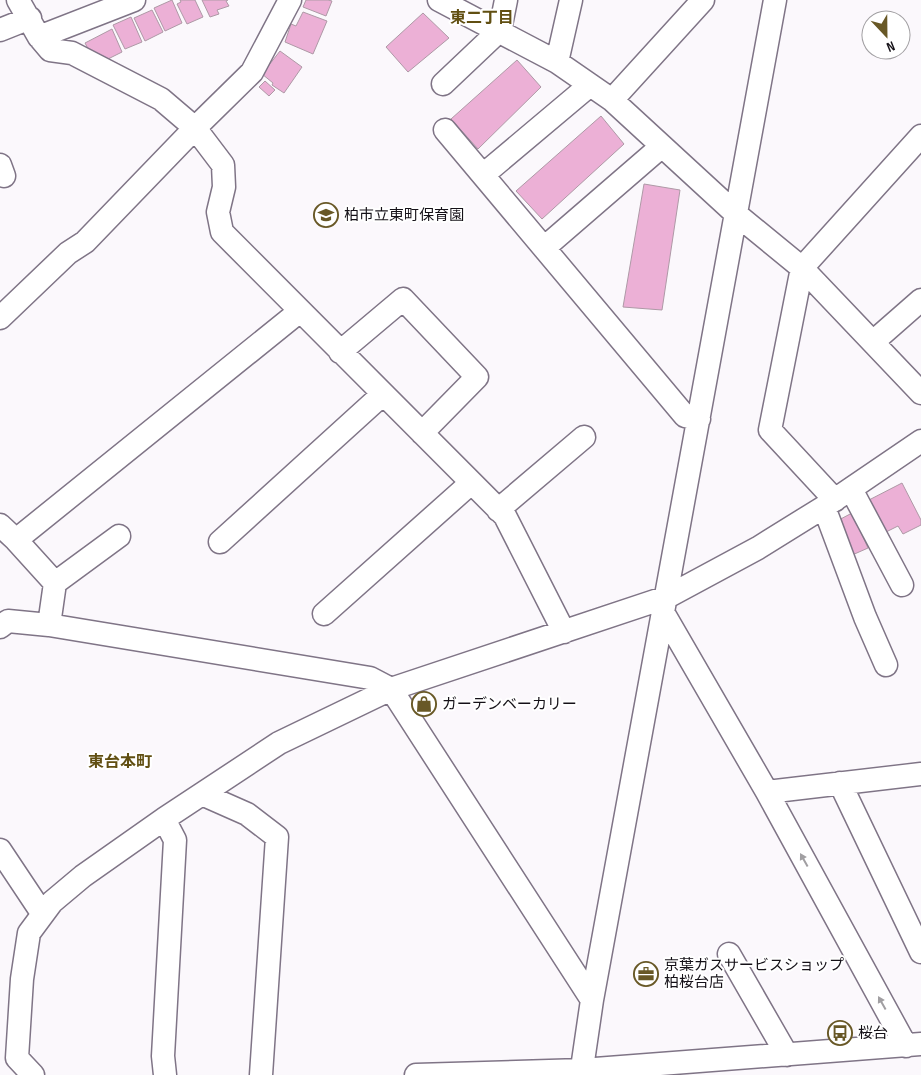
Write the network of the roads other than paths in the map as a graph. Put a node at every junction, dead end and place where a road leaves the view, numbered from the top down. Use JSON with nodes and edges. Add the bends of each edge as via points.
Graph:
{"nodes":[{"id":1,"x":134,"y":0,"type":"edge"},
{"id":2,"x":290,"y":0,"type":"edge"},
{"id":3,"x":439,"y":0,"type":"edge"},
{"id":4,"x":506,"y":0,"type":"edge"},
{"id":5,"x":571,"y":0,"type":"edge"},
{"id":6,"x":703,"y":0,"type":"edge"},
{"id":7,"x":775,"y":0,"type":"edge"},
{"id":8,"x":29,"y":19,"type":"edge"},
{"id":9,"x":0,"y":30,"type":"edge"},
{"id":10,"x":500,"y":30,"type":"junction"},
{"id":11,"x":557,"y":62,"type":"junction"},
{"id":12,"x":443,"y":84,"type":"dead end"},
{"id":13,"x":590,"y":85,"type":"junction"},
{"id":14,"x":612,"y":100,"type":"junction"},
{"id":15,"x":195,"y":128,"type":"junction"},
{"id":16,"x":445,"y":130,"type":"dead end"},
{"id":17,"x":921,"y":136,"type":"edge"},
{"id":18,"x":662,"y":146,"type":"junction"},
{"id":19,"x":483,"y":175,"type":"junction"},
{"id":20,"x":736,"y":214,"type":"junction"},
{"id":21,"x":544,"y":248,"type":"junction"},
{"id":22,"x":802,"y":268,"type":"junction"},
{"id":23,"x":921,"y":300,"type":"edge"},
{"id":24,"x":300,"y":311,"type":"junction"},
{"id":25,"x":0,"y":318,"type":"edge"},
{"id":26,"x":873,"y":342,"type":"junction"},
{"id":27,"x":340,"y":352,"type":"junction"},
{"id":28,"x":921,"y":393,"type":"edge"},
{"id":29,"x":383,"y":394,"type":"junction"},
{"id":30,"x":699,"y":419,"type":"junction"},
{"id":31,"x":422,"y":433,"type":"junction"},
{"id":32,"x":584,"y":437,"type":"dead end"},
{"id":33,"x":921,"y":441,"type":"edge"},
{"id":34,"x":471,"y":482,"type":"junction"},
{"id":35,"x":837,"y":499,"type":"junction"},
{"id":36,"x":498,"y":510,"type":"junction"},
{"id":37,"x":8,"y":532,"type":"edge"},
{"id":38,"x":120,"y":536,"type":"dead end"},
{"id":39,"x":220,"y":542,"type":"dead end"},
{"id":40,"x":55,"y":583,"type":"junction"},
{"id":41,"x":902,"y":585,"type":"dead end"},
{"id":42,"x":666,"y":605,"type":"junction"},
{"id":43,"x":324,"y":614,"type":"dead end"},
{"id":44,"x":49,"y":625,"type":"junction"},
{"id":45,"x":0,"y":627,"type":"edge"},
{"id":46,"x":564,"y":632,"type":"junction"},
{"id":47,"x":886,"y":665,"type":"dead end"},
{"id":48,"x":391,"y":689,"type":"junction"},
{"id":49,"x":921,"y":774,"type":"edge"},
{"id":50,"x":840,"y":784,"type":"junction"},
{"id":51,"x":767,"y":792,"type":"junction"},
{"id":52,"x":204,"y":795,"type":"junction"},
{"id":53,"x":164,"y":819,"type":"junction"},
{"id":54,"x":0,"y":850,"type":"edge"},
{"id":55,"x":42,"y":913,"type":"junction"},
{"id":56,"x":921,"y":952,"type":"edge"},
{"id":57,"x":729,"y":954,"type":"dead end"},
{"id":58,"x":592,"y":1000,"type":"junction"},
{"id":59,"x":913,"y":1045,"type":"edge"},
{"id":60,"x":787,"y":1055,"type":"junction"},
{"id":61,"x":581,"y":1072,"type":"edge"},
{"id":62,"x":34,"y":1075,"type":"edge"},
{"id":63,"x":165,"y":1075,"type":"edge"},
{"id":64,"x":262,"y":1075,"type":"edge"},
{"id":65,"x":416,"y":1075,"type":"edge"}],
"edges":[{"from":1,"to":8,"type":"street"},
{"from":2,"to":15,"type":"street","via":[[252,72]]},
{"from":3,"to":10,"type":"street"},
{"from":4,"to":10,"type":"street"},
{"from":5,"to":11,"type":"street"},
{"from":6,"to":14,"type":"street"},
{"from":7,"to":20,"type":"street"},
{"from":8,"to":9,"type":"street"},
{"from":8,"to":15,"type":"street","via":[[50,50],[72,53],[161,99]]},
{"from":10,"to":11,"type":"street"},
{"from":10,"to":12,"type":"street"},
{"from":11,"to":13,"type":"street"},
{"from":13,"to":14,"type":"street"},
{"from":13,"to":19,"type":"street"},
{"from":14,"to":18,"type":"street"},
{"from":15,"to":24,"type":"street","via":[[223,164],[224,187],[218,212],[222,232]]},
{"from":15,"to":25,"type":"street","via":[[85,242]]},
{"from":16,"to":19,"type":"street"},
{"from":17,"to":22,"type":"street"},
{"from":18,"to":20,"type":"street"},
{"from":18,"to":21,"type":"street"},
{"from":19,"to":21,"type":"street"},
{"from":20,"to":22,"type":"street"},
{"from":20,"to":30,"type":"street"},
{"from":21,"to":30,"type":"street","via":[[685,416]]},
{"from":22,"to":26,"type":"street"},
{"from":22,"to":35,"type":"street","via":[[770,430]]},
{"from":23,"to":26,"type":"street"},
{"from":24,"to":27,"type":"street"},
{"from":24,"to":37,"type":"street"},
{"from":26,"to":28,"type":"street"},
{"from":27,"to":29,"type":"street"},
{"from":27,"to":31,"type":"street","via":[[403,299],[477,377]]},
{"from":29,"to":31,"type":"street"},
{"from":29,"to":39,"type":"street"},
{"from":30,"to":42,"type":"street"},
{"from":31,"to":34,"type":"street"},
{"from":32,"to":36,"type":"street"},
{"from":33,"to":35,"type":"street"},
{"from":34,"to":36,"type":"street"},
{"from":34,"to":43,"type":"street"},
{"from":35,"to":41,"type":"street"},
{"from":35,"to":42,"type":"street"},
{"from":35,"to":47,"type":"street","via":[[865,617]]},
{"from":36,"to":46,"type":"street","via":[[505,516]]},
{"from":37,"to":40,"type":"street"},
{"from":38,"to":40,"type":"street"},
{"from":40,"to":44,"type":"street"},
{"from":42,"to":46,"type":"street"},
{"from":42,"to":51,"type":"street"},
{"from":42,"to":58,"type":"street"},
{"from":44,"to":45,"type":"street","via":[[8,621]]},
{"from":44,"to":48,"type":"street","via":[[370,678]]},
{"from":46,"to":48,"type":"street"},
{"from":48,"to":52,"type":"street","via":[[279,743]]},
{"from":48,"to":58,"type":"street"},
{"from":49,"to":50,"type":"street"},
{"from":50,"to":51,"type":"street"},
{"from":50,"to":56,"type":"street"},
{"from":59,"to":51,"type":"street","one_way":true},
{"from":52,"to":53,"type":"street"},
{"from":52,"to":64,"type":"street","via":[[247,814],[277,837]]},
{"from":53,"to":55,"type":"street","via":[[83,876]]},
{"from":53,"to":63,"type":"street","via":[[175,840],[163,1056]]},
{"from":54,"to":55,"type":"street"},
{"from":55,"to":62,"type":"street","via":[[29,933],[24,960],[17,1058]]},
{"from":57,"to":60,"type":"street"},
{"from":58,"to":61,"type":"street"},
{"from":59,"to":60,"type":"street"},
{"from":60,"to":61,"type":"street"},
{"from":61,"to":65,"type":"street"}]}
